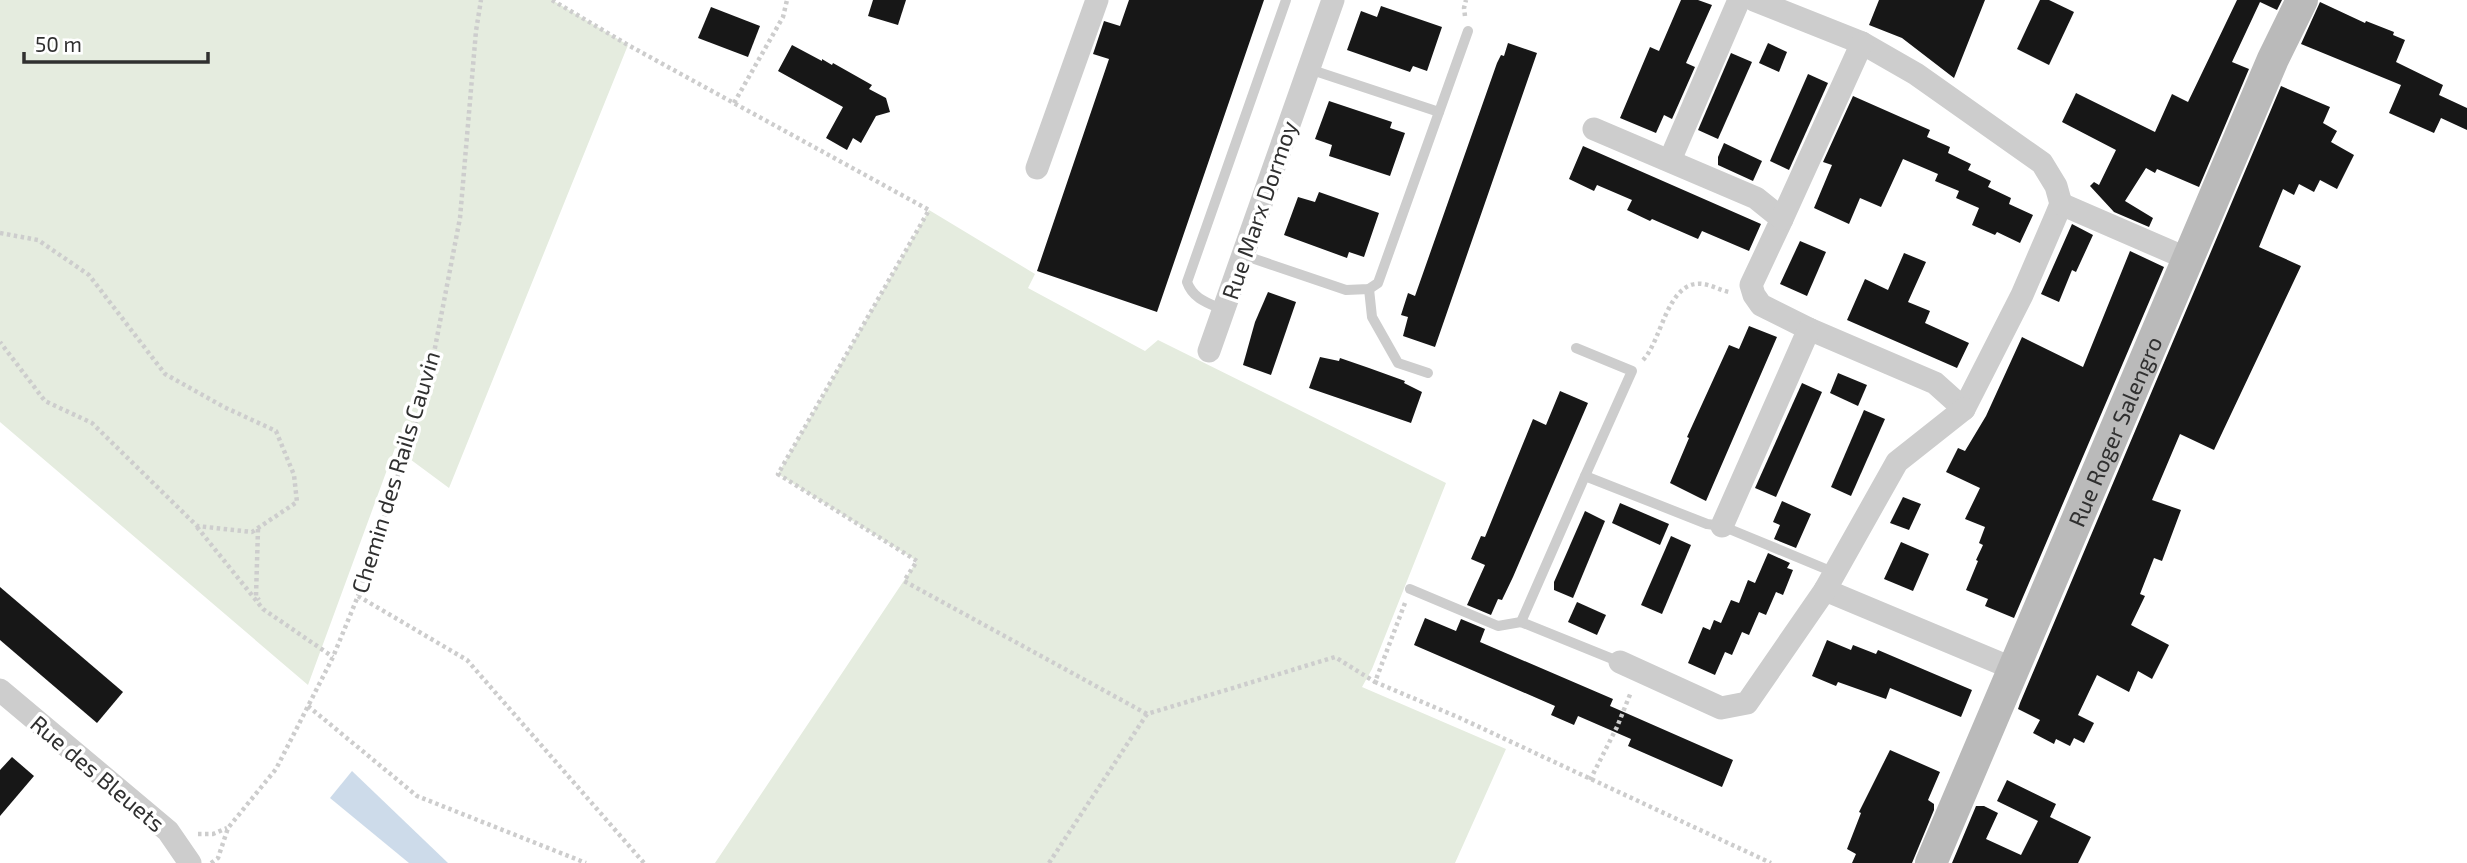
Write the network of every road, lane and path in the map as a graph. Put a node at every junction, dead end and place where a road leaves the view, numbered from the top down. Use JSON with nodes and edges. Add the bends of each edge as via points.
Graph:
{"nodes":[{"id":1,"x":481,"y":0,"type":"edge"},
{"id":2,"x":552,"y":0,"type":"edge"},
{"id":3,"x":787,"y":0,"type":"edge"},
{"id":4,"x":1097,"y":0,"type":"edge"},
{"id":5,"x":1286,"y":0,"type":"edge"},
{"id":6,"x":1334,"y":0,"type":"edge"},
{"id":7,"x":1739,"y":0,"type":"edge"},
{"id":8,"x":1754,"y":0,"type":"edge"},
{"id":9,"x":2302,"y":0,"type":"edge"},
{"id":10,"x":1468,"y":31,"type":"dead end"},
{"id":11,"x":1862,"y":43,"type":"junction"},
{"id":12,"x":1309,"y":69,"type":"junction"},
{"id":13,"x":734,"y":103,"type":"junction"},
{"id":14,"x":1439,"y":112,"type":"junction"},
{"id":15,"x":1594,"y":129,"type":"dead end"},
{"id":16,"x":1670,"y":160,"type":"junction"},
{"id":17,"x":1037,"y":168,"type":"dead end"},
{"id":18,"x":2061,"y":204,"type":"junction"},
{"id":19,"x":1782,"y":219,"type":"junction"},
{"id":20,"x":0,"y":233,"type":"edge"},
{"id":21,"x":1243,"y":255,"type":"junction"},
{"id":22,"x":2188,"y":259,"type":"junction"},
{"id":23,"x":1369,"y":289,"type":"junction"},
{"id":24,"x":1754,"y":295,"type":"junction"},
{"id":25,"x":1224,"y":310,"type":"junction"},
{"id":26,"x":1809,"y":329,"type":"junction"},
{"id":27,"x":0,"y":342,"type":"edge"},
{"id":28,"x":1576,"y":348,"type":"dead end"},
{"id":29,"x":1209,"y":351,"type":"dead end"},
{"id":30,"x":1632,"y":371,"type":"junction"},
{"id":31,"x":1428,"y":373,"type":"dead end"},
{"id":32,"x":1964,"y":409,"type":"junction"},
{"id":33,"x":1585,"y":476,"type":"junction"},
{"id":34,"x":197,"y":526,"type":"junction"},
{"id":35,"x":1722,"y":526,"type":"junction"},
{"id":36,"x":258,"y":528,"type":"junction"},
{"id":37,"x":1829,"y":581,"type":"junction"},
{"id":38,"x":1410,"y":589,"type":"joint"},
{"id":39,"x":358,"y":596,"type":"junction"},
{"id":40,"x":262,"y":609,"type":"junction"},
{"id":41,"x":1521,"y":622,"type":"junction"},
{"id":42,"x":333,"y":656,"type":"junction"},
{"id":43,"x":1629,"y":667,"type":"junction"},
{"id":44,"x":2014,"y":669,"type":"junction"},
{"id":45,"x":1375,"y":682,"type":"junction"},
{"id":46,"x":4,"y":701,"type":"edge"},
{"id":47,"x":307,"y":706,"type":"junction"},
{"id":48,"x":1147,"y":714,"type":"junction"},
{"id":49,"x":1590,"y":780,"type":"junction"},
{"id":50,"x":190,"y":863,"type":"edge"},
{"id":51,"x":211,"y":863,"type":"edge"},
{"id":52,"x":586,"y":863,"type":"edge"},
{"id":53,"x":645,"y":863,"type":"edge"},
{"id":54,"x":1049,"y":863,"type":"edge"},
{"id":55,"x":1771,"y":863,"type":"edge"},
{"id":56,"x":1931,"y":863,"type":"edge"}],
"edges":[{"from":1,"to":39,"type":"path","name":"Chemin des Rails Cauvin","via":[[460,218],[428,384]]},
{"from":2,"to":13,"type":"path"},
{"from":3,"to":13,"type":"path","via":[[783,17]]},
{"from":4,"to":17,"type":"street"},
{"from":5,"to":25,"type":"lane","via":[[1187,282],[1200,300]]},
{"from":6,"to":12,"type":"street","name":"Rue Marx Dormoy"},
{"from":7,"to":16,"type":"street"},
{"from":8,"to":11,"type":"street"},
{"from":9,"to":22,"type":"street","name":"Rue Roger Salengro"},
{"from":10,"to":14,"type":"lane"},
{"from":11,"to":18,"type":"street","via":[[1916,74],[2042,163]]},
{"from":11,"to":19,"type":"street"},
{"from":12,"to":14,"type":"lane"},
{"from":12,"to":21,"type":"street","name":"Rue Marx Dormoy"},
{"from":13,"to":48,"type":"path","via":[[929,210],[778,474],[917,561],[904,581]]},
{"from":14,"to":23,"type":"lane","via":[[1378,283]]},
{"from":15,"to":16,"type":"street"},
{"from":16,"to":19,"type":"street","via":[[1756,198]]},
{"from":18,"to":22,"type":"street"},
{"from":18,"to":32,"type":"street","via":[[2022,295]]},
{"from":19,"to":24,"type":"street","via":[[1751,285]]},
{"from":20,"to":36,"type":"path","via":[[38,240],[89,275],[165,374],[276,431],[295,475],[297,502]]},
{"from":21,"to":23,"type":"lane","via":[[1346,290]]},
{"from":21,"to":25,"type":"street","name":"Rue Marx Dormoy"},
{"from":22,"to":44,"type":"street","name":"Rue Roger Salengro"},
{"from":23,"to":31,"type":"lane","via":[[1372,317],[1398,363]]},
{"from":24,"to":26,"type":"street","via":[[1762,305]]},
{"from":24,"to":30,"type":"path","via":[[1741,296],[1700,284],[1685,288],[1673,299],[1650,352]]},
{"from":25,"to":29,"type":"street","name":"Rue Marx Dormoy"},
{"from":26,"to":32,"type":"street","via":[[1935,383]]},
{"from":26,"to":35,"type":"street"},
{"from":27,"to":34,"type":"path","via":[[45,401],[92,423]]},
{"from":28,"to":30,"type":"lane"},
{"from":30,"to":33,"type":"lane"},
{"from":32,"to":37,"type":"street","via":[[1897,462]]},
{"from":33,"to":35,"type":"lane"},
{"from":33,"to":41,"type":"lane"},
{"from":34,"to":36,"type":"path","via":[[252,532]]},
{"from":34,"to":40,"type":"path"},
{"from":35,"to":37,"type":"lane"},
{"from":36,"to":40,"type":"path","via":[[256,596]]},
{"from":37,"to":43,"type":"street","via":[[1747,703],[1721,708]]},
{"from":37,"to":44,"type":"street"},
{"from":38,"to":41,"type":"lane","via":[[1498,625]]},
{"from":38,"to":45,"type":"path"},
{"from":39,"to":42,"type":"path","name":"Chemin des Rails Cauvin"},
{"from":39,"to":53,"type":"path","via":[[467,660]]},
{"from":40,"to":42,"type":"path"},
{"from":41,"to":43,"type":"lane"},
{"from":42,"to":47,"type":"path","name":"Chemin des Rails Cauvin"},
{"from":43,"to":49,"type":"path","via":[[1617,727]]},
{"from":44,"to":56,"type":"street","name":"Rue Roger Salengro"},
{"from":45,"to":48,"type":"path","via":[[1335,657]]},
{"from":45,"to":49,"type":"path"},
{"from":46,"to":50,"type":"street","name":"Rue des Bleuets","via":[[168,831]]},
{"from":47,"to":51,"type":"path","name":"Chemin des Rails Cauvin","via":[[276,769],[228,828],[218,858]]},
{"from":47,"to":52,"type":"path","via":[[417,796]]},
{"from":48,"to":54,"type":"path"},
{"from":49,"to":55,"type":"path"}]}
